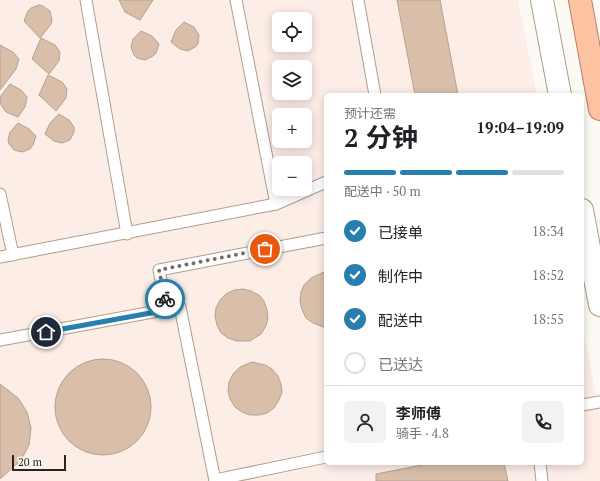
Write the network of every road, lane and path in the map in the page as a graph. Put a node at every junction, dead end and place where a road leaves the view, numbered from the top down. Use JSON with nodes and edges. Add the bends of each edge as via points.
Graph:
{"nodes":[{"id":1,"x":86,"y":0,"type":"edge"},
{"id":2,"x":236,"y":0,"type":"edge"},
{"id":3,"x":358,"y":0,"type":"edge"},
{"id":4,"x":542,"y":0,"type":"edge"},
{"id":5,"x":580,"y":0,"type":"edge"},
{"id":6,"x":375,"y":93,"type":"edge"},
{"id":7,"x":560,"y":93,"type":"edge"},
{"id":8,"x":600,"y":109,"type":"edge"},
{"id":9,"x":324,"y":183,"type":"edge"},
{"id":10,"x":0,"y":194,"type":"edge"},
{"id":11,"x":276,"y":204,"type":"junction"},
{"id":12,"x":584,"y":232,"type":"edge"},
{"id":13,"x":127,"y":234,"type":"junction"},
{"id":14,"x":324,"y":238,"type":"edge"},
{"id":15,"x":586,"y":254,"type":"edge"},
{"id":16,"x":13,"y":255,"type":"junction"},
{"id":17,"x":0,"y":257,"type":"edge"},
{"id":18,"x":600,"y":305,"type":"edge"},
{"id":19,"x":167,"y":310,"type":"junction"},
{"id":20,"x":0,"y":340,"type":"edge"},
{"id":21,"x":600,"y":402,"type":"edge"},
{"id":22,"x":584,"y":405,"type":"edge"},
{"id":23,"x":324,"y":457,"type":"edge"},
{"id":24,"x":540,"y":465,"type":"edge"},
{"id":25,"x":215,"y":480,"type":"edge"},
{"id":26,"x":542,"y":481,"type":"edge"}],
"edges":[{"from":1,"to":13,"type":"lane"},
{"from":2,"to":11,"type":"lane"},
{"from":3,"to":6,"type":"lane"},
{"from":4,"to":7,"type":"main road"},
{"from":5,"to":8,"type":"highway"},
{"from":9,"to":11,"type":"lane"},
{"from":10,"to":16,"type":"lane"},
{"from":11,"to":13,"type":"lane"},
{"from":12,"to":15,"type":"main road"},
{"from":13,"to":16,"type":"lane"},
{"from":14,"to":19,"type":"lane","via":[[159,270]]},
{"from":15,"to":18,"type":"main road"},
{"from":16,"to":17,"type":"lane"},
{"from":19,"to":20,"type":"lane"},
{"from":19,"to":25,"type":"lane","via":[[180,307]]},
{"from":21,"to":22,"type":"lane"},
{"from":23,"to":25,"type":"lane"},
{"from":24,"to":26,"type":"lane"}]}
